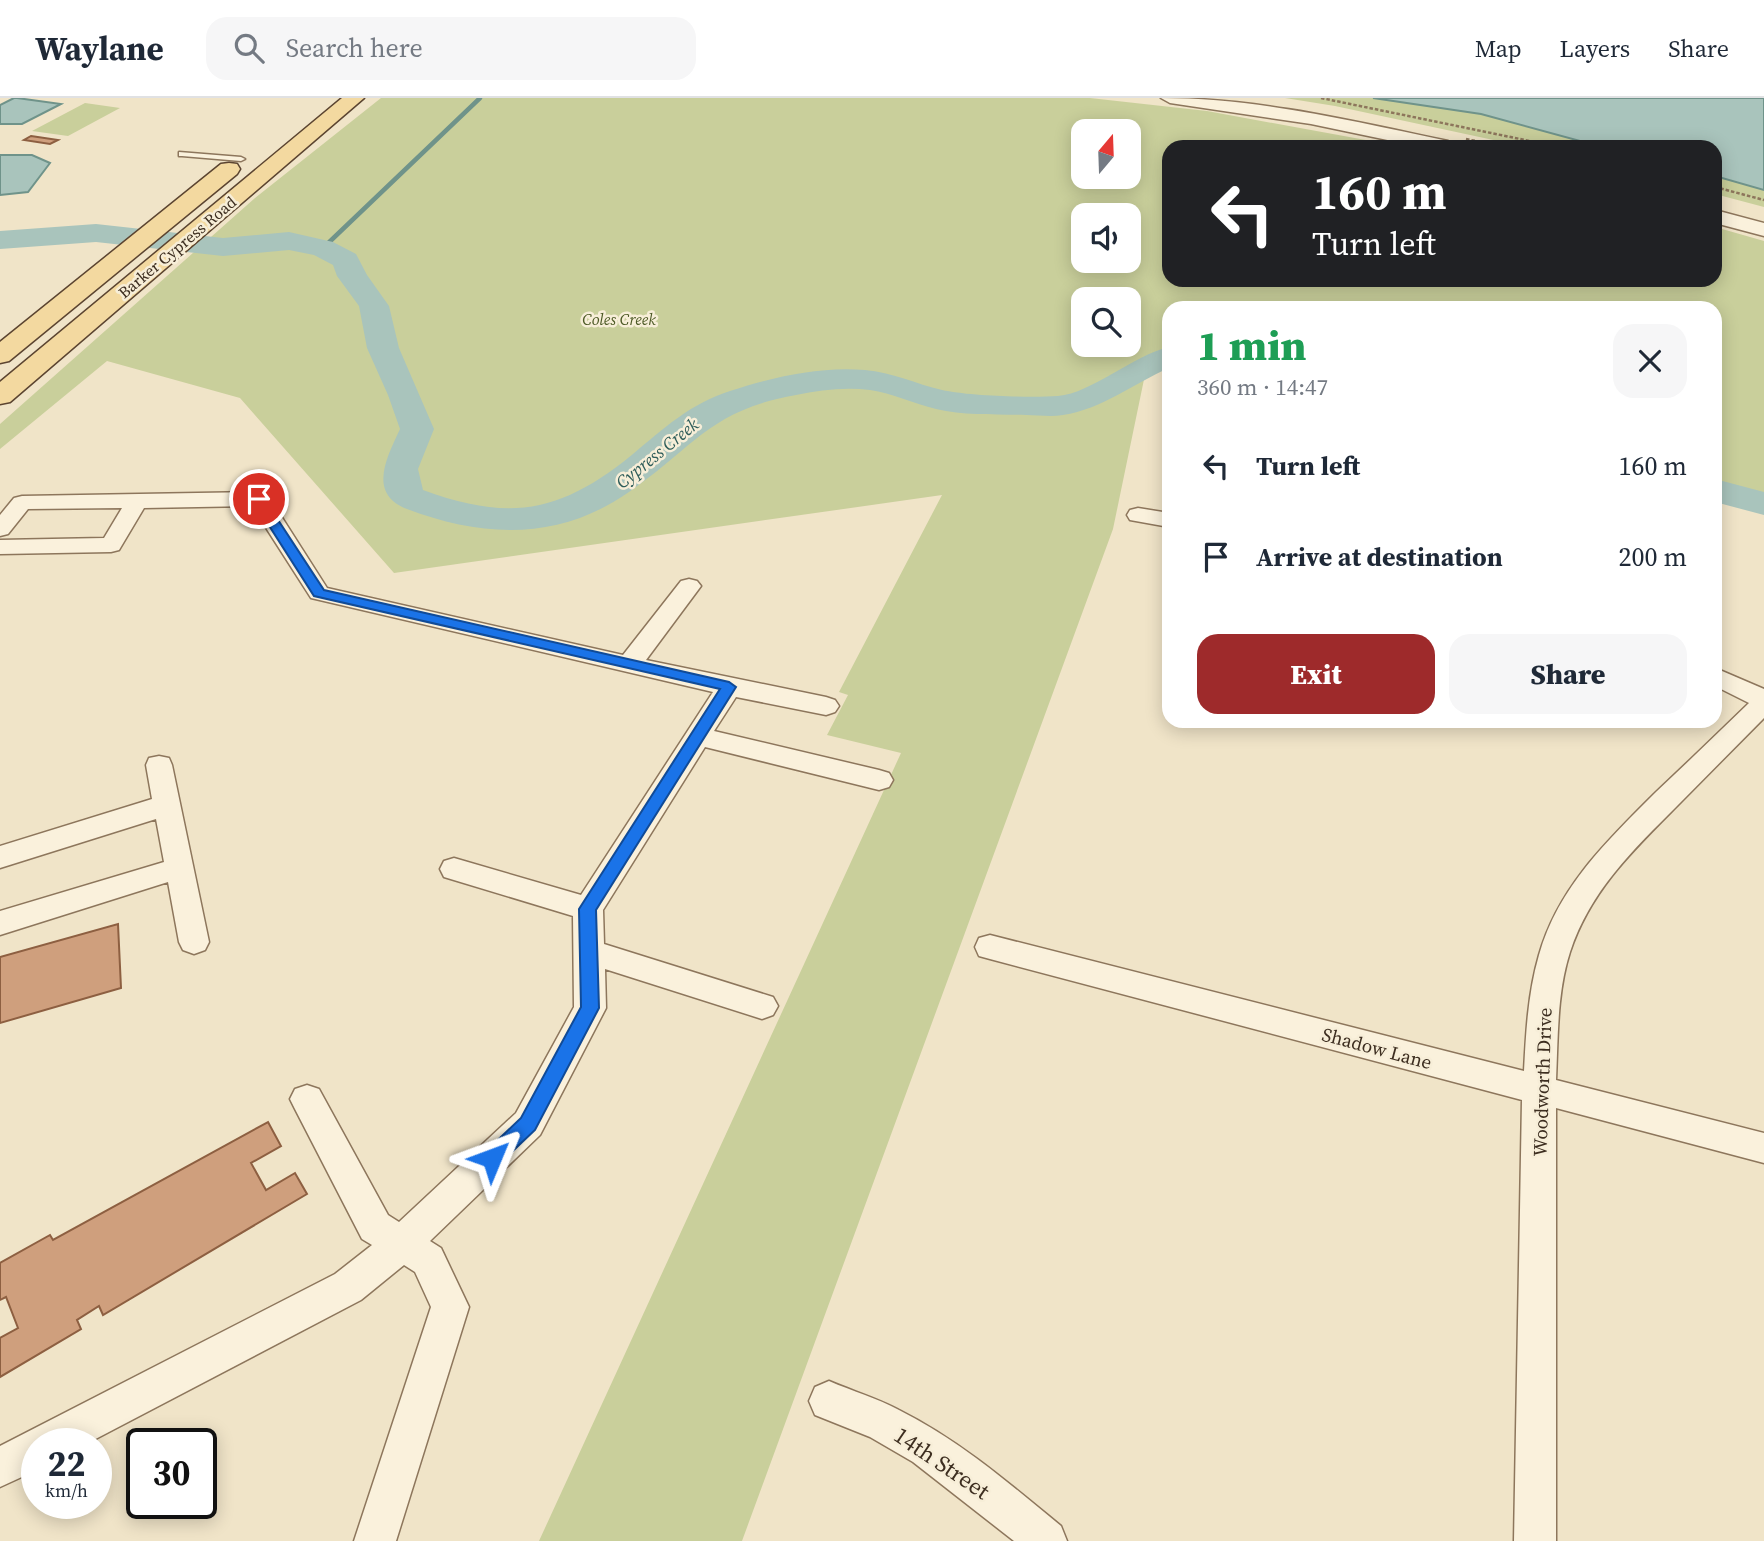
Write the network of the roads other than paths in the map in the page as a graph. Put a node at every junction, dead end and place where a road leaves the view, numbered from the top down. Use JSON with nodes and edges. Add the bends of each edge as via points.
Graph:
{"nodes":[{"id":1,"x":354,"y":98,"type":"edge"},
{"id":2,"x":1170,"y":98,"type":"edge"},
{"id":3,"x":1415,"y":140,"type":"edge"},
{"id":4,"x":260,"y":144,"type":"dead end"},
{"id":5,"x":182,"y":154,"type":"dead end"},
{"id":6,"x":241,"y":159,"type":"junction"},
{"id":7,"x":1722,"y":218,"type":"edge"},
{"id":8,"x":1764,"y":230,"type":"edge"},
{"id":9,"x":0,"y":355,"type":"edge"},
{"id":10,"x":0,"y":396,"type":"edge"},
{"id":11,"x":137,"y":501,"type":"junction"},
{"id":12,"x":1138,"y":515,"type":"dead end"},
{"id":13,"x":1162,"y":519,"type":"edge"},
{"id":14,"x":0,"y":529,"type":"edge"},
{"id":15,"x":0,"y":547,"type":"edge"},
{"id":16,"x":690,"y":586,"type":"dead end"},
{"id":17,"x":629,"y":664,"type":"junction"},
{"id":18,"x":1722,"y":680,"type":"edge"},
{"id":19,"x":729,"y":687,"type":"junction"},
{"id":20,"x":1764,"y":702,"type":"edge"},
{"id":21,"x":826,"y":706,"type":"dead end"},
{"id":22,"x":698,"y":736,"type":"junction"},
{"id":23,"x":159,"y":765,"type":"dead end"},
{"id":24,"x":879,"y":780,"type":"dead end"},
{"id":25,"x":167,"y":805,"type":"junction"},
{"id":26,"x":0,"y":857,"type":"edge"},
{"id":27,"x":179,"y":868,"type":"junction"},
{"id":28,"x":454,"y":869,"type":"dead end"},
{"id":29,"x":588,"y":909,"type":"junction"},
{"id":30,"x":0,"y":923,"type":"edge"},
{"id":31,"x":194,"y":942,"type":"dead end"},
{"id":32,"x":990,"y":947,"type":"dead end"},
{"id":33,"x":589,"y":952,"type":"junction"},
{"id":34,"x":762,"y":1006,"type":"dead end"},
{"id":35,"x":1539,"y":1089,"type":"junction"},
{"id":36,"x":307,"y":1099,"type":"dead end"},
{"id":37,"x":1764,"y":1148,"type":"edge"},
{"id":38,"x":402,"y":1244,"type":"junction"},
{"id":39,"x":829,"y":1401,"type":"dead end"},
{"id":40,"x":76,"y":1428,"type":"edge"},
{"id":41,"x":21,"y":1456,"type":"edge"},
{"id":42,"x":0,"y":1467,"type":"edge"},
{"id":43,"x":375,"y":1541,"type":"edge"},
{"id":44,"x":1046,"y":1541,"type":"edge"},
{"id":45,"x":1535,"y":1541,"type":"edge"}],
"edges":[{"from":1,"to":10,"type":"main road","name":"Barker Cypress Road"},
{"from":2,"to":3,"type":"street","via":[[1311,118]]},
{"from":4,"to":6,"type":"main road","name":"Barker Cypress Road"},
{"from":5,"to":6,"type":"lane"},
{"from":6,"to":9,"type":"main road","name":"Barker Cypress Road"},
{"from":7,"to":8,"type":"street"},
{"from":11,"to":14,"type":"street","via":[[22,503]]},
{"from":11,"to":15,"type":"street","via":[[111,545]]},
{"from":11,"to":17,"type":"street","via":[[259,499],[319,593]]},
{"from":12,"to":13,"type":"street"},
{"from":16,"to":17,"type":"street"},
{"from":17,"to":19,"type":"street"},
{"from":18,"to":20,"type":"street"},
{"from":19,"to":21,"type":"street"},
{"from":19,"to":22,"type":"street"},
{"from":20,"to":35,"type":"street","name":"Woodworth Drive","via":[[1616,849],[1567,917],[1553,954],[1544,1004]]},
{"from":22,"to":24,"type":"street"},
{"from":22,"to":29,"type":"street"},
{"from":23,"to":25,"type":"street"},
{"from":25,"to":26,"type":"street"},
{"from":25,"to":27,"type":"street"},
{"from":27,"to":30,"type":"street"},
{"from":27,"to":31,"type":"street"},
{"from":28,"to":29,"type":"street"},
{"from":29,"to":33,"type":"street"},
{"from":32,"to":35,"type":"street","name":"Shadow Lane"},
{"from":33,"to":34,"type":"street"},
{"from":33,"to":38,"type":"street","via":[[590,1008],[528,1124]]},
{"from":35,"to":37,"type":"street","name":"Shadow Lane"},
{"from":35,"to":45,"type":"street","name":"Woodworth Drive"},
{"from":36,"to":38,"type":"street","via":[[375,1227]]},
{"from":38,"to":40,"type":"street","via":[[348,1287]]},
{"from":38,"to":43,"type":"street","via":[[428,1261],[450,1307]]},
{"from":39,"to":44,"type":"street","name":"14th Street","via":[[885,1424],[944,1461]]},
{"from":41,"to":42,"type":"street"}]}
